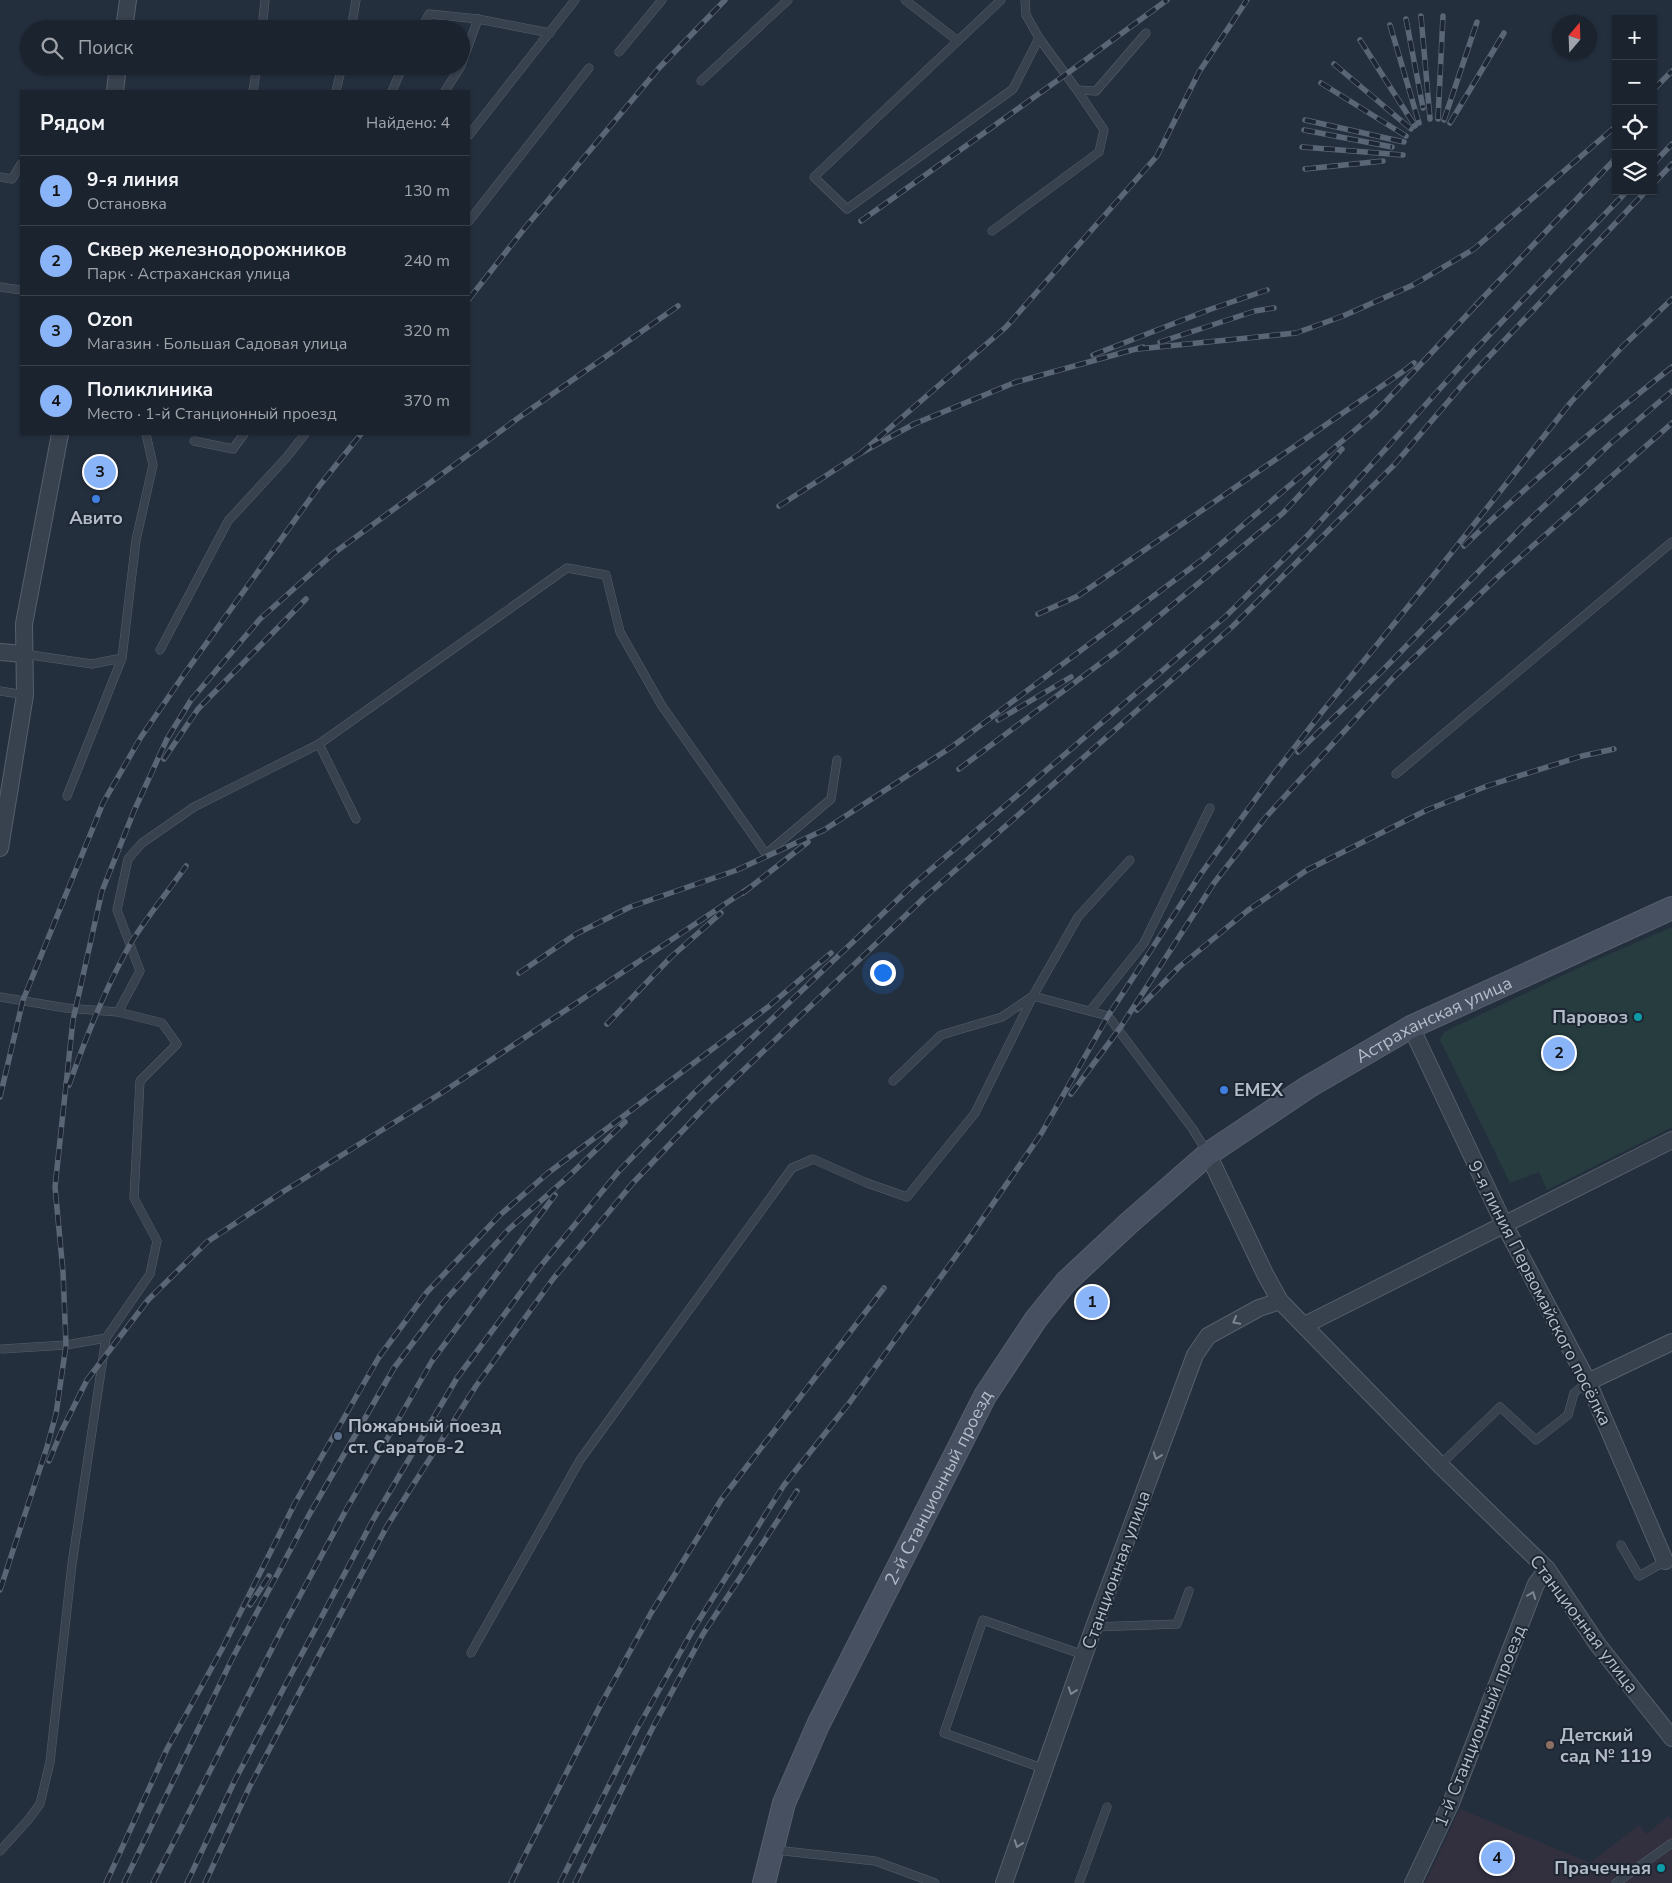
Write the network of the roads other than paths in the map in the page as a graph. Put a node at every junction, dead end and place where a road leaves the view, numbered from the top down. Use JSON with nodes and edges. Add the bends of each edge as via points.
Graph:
{"nodes":[{"id":1,"x":128,"y":0,"type":"edge"},
{"id":2,"x":266,"y":0,"type":"edge"},
{"id":3,"x":356,"y":0,"type":"edge"},
{"id":4,"x":575,"y":0,"type":"edge"},
{"id":5,"x":662,"y":0,"type":"edge"},
{"id":6,"x":788,"y":0,"type":"edge"},
{"id":7,"x":905,"y":0,"type":"edge"},
{"id":8,"x":1000,"y":0,"type":"edge"},
{"id":9,"x":1025,"y":0,"type":"edge"},
{"id":10,"x":478,"y":19,"type":"junction"},
{"id":11,"x":125,"y":20,"type":"edge"},
{"id":12,"x":263,"y":20,"type":"edge"},
{"id":13,"x":353,"y":20,"type":"edge"},
{"id":14,"x":426,"y":20,"type":"edge"},
{"id":15,"x":550,"y":33,"type":"junction"},
{"id":16,"x":1146,"y":33,"type":"dead end"},
{"id":17,"x":1039,"y":38,"type":"junction"},
{"id":18,"x":958,"y":40,"type":"junction"},
{"id":19,"x":470,"y":41,"type":"edge"},
{"id":20,"x":619,"y":52,"type":"dead end"},
{"id":21,"x":588,"y":68,"type":"dead end"},
{"id":22,"x":117,"y":75,"type":"edge"},
{"id":23,"x":256,"y":75,"type":"edge"},
{"id":24,"x":340,"y":75,"type":"edge"},
{"id":25,"x":399,"y":75,"type":"edge"},
{"id":26,"x":455,"y":75,"type":"edge"},
{"id":27,"x":701,"y":81,"type":"dead end"},
{"id":28,"x":115,"y":90,"type":"edge"},
{"id":29,"x":254,"y":90,"type":"edge"},
{"id":30,"x":336,"y":90,"type":"edge"},
{"id":31,"x":392,"y":90,"type":"edge"},
{"id":32,"x":446,"y":90,"type":"edge"},
{"id":33,"x":1077,"y":90,"type":"junction"},
{"id":34,"x":470,"y":134,"type":"edge"},
{"id":35,"x":20,"y":166,"type":"edge"},
{"id":36,"x":0,"y":177,"type":"edge"},
{"id":37,"x":470,"y":220,"type":"edge"},
{"id":38,"x":992,"y":231,"type":"dead end"},
{"id":39,"x":0,"y":287,"type":"edge"},
{"id":40,"x":20,"y":290,"type":"edge"},
{"id":41,"x":60,"y":435,"type":"edge"},
{"id":42,"x":146,"y":435,"type":"edge"},
{"id":43,"x":243,"y":435,"type":"edge"},
{"id":44,"x":304,"y":435,"type":"edge"},
{"id":45,"x":194,"y":441,"type":"dead end"},
{"id":46,"x":1672,"y":542,"type":"edge"},
{"id":47,"x":160,"y":650,"type":"dead end"},
{"id":48,"x":0,"y":652,"type":"edge"},
{"id":49,"x":24,"y":654,"type":"junction"},
{"id":50,"x":122,"y":658,"type":"junction"},
{"id":51,"x":0,"y":692,"type":"edge"},
{"id":52,"x":25,"y":695,"type":"junction"},
{"id":53,"x":319,"y":744,"type":"junction"},
{"id":54,"x":837,"y":760,"type":"dead end"},
{"id":55,"x":1396,"y":774,"type":"dead end"},
{"id":56,"x":66,"y":796,"type":"dead end"},
{"id":57,"x":1210,"y":808,"type":"dead end"},
{"id":58,"x":356,"y":819,"type":"dead end"},
{"id":59,"x":0,"y":848,"type":"edge"},
{"id":60,"x":1130,"y":860,"type":"dead end"},
{"id":61,"x":1672,"y":908,"type":"edge"},
{"id":62,"x":1033,"y":996,"type":"junction"},
{"id":63,"x":0,"y":997,"type":"edge"},
{"id":64,"x":1090,"y":1011,"type":"junction"},
{"id":65,"x":118,"y":1012,"type":"junction"},
{"id":66,"x":1411,"y":1027,"type":"junction"},
{"id":67,"x":893,"y":1081,"type":"dead end"},
{"id":68,"x":1672,"y":1140,"type":"edge"},
{"id":69,"x":1208,"y":1154,"type":"junction"},
{"id":70,"x":1504,"y":1224,"type":"junction"},
{"id":71,"x":1280,"y":1301,"type":"junction"},
{"id":72,"x":1305,"y":1325,"type":"junction"},
{"id":73,"x":106,"y":1338,"type":"junction"},
{"id":74,"x":1672,"y":1342,"type":"edge"},
{"id":75,"x":2,"y":1349,"type":"dead end"},
{"id":76,"x":1588,"y":1382,"type":"junction"},
{"id":77,"x":1440,"y":1465,"type":"junction"},
{"id":78,"x":1621,"y":1545,"type":"dead end"},
{"id":79,"x":1669,"y":1559,"type":"edge"},
{"id":80,"x":1547,"y":1569,"type":"junction"},
{"id":81,"x":1189,"y":1591,"type":"dead end"},
{"id":82,"x":1094,"y":1627,"type":"junction"},
{"id":83,"x":471,"y":1653,"type":"dead end"},
{"id":84,"x":1084,"y":1655,"type":"junction"},
{"id":85,"x":1672,"y":1738,"type":"edge"},
{"id":86,"x":1045,"y":1769,"type":"junction"},
{"id":87,"x":1107,"y":1807,"type":"dead end"},
{"id":88,"x":1672,"y":1843,"type":"edge"},
{"id":89,"x":771,"y":1850,"type":"junction"},
{"id":90,"x":0,"y":1851,"type":"edge"},
{"id":91,"x":764,"y":1883,"type":"edge"},
{"id":92,"x":935,"y":1883,"type":"edge"},
{"id":93,"x":1004,"y":1883,"type":"edge"},
{"id":94,"x":1079,"y":1883,"type":"edge"},
{"id":95,"x":1414,"y":1883,"type":"edge"},
{"id":96,"x":1616,"y":1883,"type":"edge"}],
"edges":[{"from":1,"to":11,"type":"street"},
{"from":2,"to":12,"type":"lane"},
{"from":3,"to":13,"type":"lane"},
{"from":4,"to":15,"type":"lane"},
{"from":5,"to":20,"type":"lane"},
{"from":6,"to":27,"type":"lane"},
{"from":7,"to":18,"type":"lane"},
{"from":8,"to":18,"type":"lane"},
{"from":9,"to":17,"type":"lane","via":[[1026,14]]},
{"from":10,"to":14,"type":"lane","via":[[429,14]]},
{"from":10,"to":15,"type":"lane"},
{"from":10,"to":19,"type":"lane"},
{"from":15,"to":34,"type":"lane"},
{"from":16,"to":33,"type":"lane","via":[[1096,91]]},
{"from":17,"to":18,"type":"lane","via":[[1013,89],[847,209],[814,177]]},
{"from":17,"to":33,"type":"lane"},
{"from":21,"to":37,"type":"lane"},
{"from":22,"to":28,"type":"street"},
{"from":23,"to":29,"type":"lane"},
{"from":24,"to":30,"type":"lane"},
{"from":25,"to":31,"type":"lane"},
{"from":26,"to":32,"type":"lane"},
{"from":33,"to":38,"type":"lane","via":[[1104,130],[1099,152]]},
{"from":35,"to":36,"type":"lane","via":[[12,179]]},
{"from":39,"to":40,"type":"lane"},
{"from":41,"to":49,"type":"street","via":[[24,624]]},
{"from":42,"to":50,"type":"lane","via":[[153,465],[136,540]]},
{"from":43,"to":45,"type":"lane","via":[[233,449]]},
{"from":44,"to":47,"type":"lane","via":[[274,473],[228,521]]},
{"from":46,"to":55,"type":"lane"},
{"from":48,"to":49,"type":"street"},
{"from":49,"to":50,"type":"lane","via":[[92,664]]},
{"from":49,"to":52,"type":"street"},
{"from":50,"to":56,"type":"lane"},
{"from":51,"to":52,"type":"lane"},
{"from":52,"to":59,"type":"street"},
{"from":53,"to":54,"type":"lane","via":[[567,568],[606,575],[620,632],[662,706],[766,854],[832,799]]},
{"from":53,"to":58,"type":"lane"},
{"from":53,"to":65,"type":"lane","via":[[194,807],[142,843],[128,860],[116,910],[140,971]]},
{"from":57,"to":64,"type":"lane","via":[[1144,943]]},
{"from":60,"to":62,"type":"lane","via":[[1078,917]]},
{"from":61,"to":66,"type":"main road","name":"Астраханская улица"},
{"from":62,"to":64,"type":"lane"},
{"from":62,"to":67,"type":"lane","via":[[1002,1016],[941,1035]]},
{"from":62,"to":83,"type":"lane","via":[[975,1113],[907,1196],[867,1184],[813,1159],[792,1168],[580,1460]]},
{"from":63,"to":65,"type":"lane","via":[[66,1008]]},
{"from":64,"to":69,"type":"lane","via":[[1108,1016]]},
{"from":65,"to":73,"type":"lane","via":[[162,1023],[177,1044],[140,1081],[134,1198],[157,1241],[150,1274]]},
{"from":66,"to":69,"type":"main road","name":"Астраханская улица","via":[[1308,1087]]},
{"from":66,"to":70,"type":"street","name":"9-я линия Первомайского посёлка"},
{"from":68,"to":70,"type":"street"},
{"from":69,"to":71,"type":"street","name":"Станционная улица"},
{"from":69,"to":89,"type":"main road","name":"2-й Станционный проезд","via":[[1066,1282],[1036,1319],[985,1396],[818,1725],[784,1802]]},
{"from":70,"to":72,"type":"street"},
{"from":70,"to":76,"type":"street","name":"9-я линия Первомайского посёлка"},
{"from":71,"to":72,"type":"street","name":"Станционная улица"},
{"from":71,"to":82,"type":"street","name":"Станционная улица","one_way":true,"via":[[1259,1308],[1208,1336],[1195,1355]]},
{"from":72,"to":77,"type":"street","name":"Станционная улица"},
{"from":73,"to":75,"type":"lane","via":[[66,1345]]},
{"from":73,"to":90,"type":"lane","via":[[72,1564],[50,1762],[40,1804]]},
{"from":74,"to":76,"type":"street"},
{"from":76,"to":77,"type":"lane","via":[[1574,1393],[1568,1415],[1536,1440],[1500,1406]]},
{"from":76,"to":79,"type":"street","name":"9-я линия Первомайского посёлка"},
{"from":77,"to":80,"type":"street","name":"Станционная улица"},
{"from":78,"to":79,"type":"lane","via":[[1640,1576]]},
{"from":80,"to":85,"type":"street","name":"Станционная улица","via":[[1598,1645]]},
{"from":95,"to":80,"type":"street","name":"1-й Станционный проезд","one_way":true,"via":[[1451,1803],[1536,1584]]},
{"from":81,"to":82,"type":"lane","via":[[1177,1624]]},
{"from":82,"to":84,"type":"street","name":"Станционная улица"},
{"from":84,"to":86,"type":"street","name":"Станционная улица","one_way":true},
{"from":84,"to":86,"type":"lane","via":[[983,1620],[944,1734]]},
{"from":86,"to":93,"type":"street","name":"Станционная улица","one_way":true},
{"from":87,"to":94,"type":"lane"},
{"from":88,"to":96,"type":"lane"},
{"from":89,"to":91,"type":"main road","name":"2-й Станционный проезд"},
{"from":89,"to":92,"type":"lane","via":[[874,1861]]}]}
